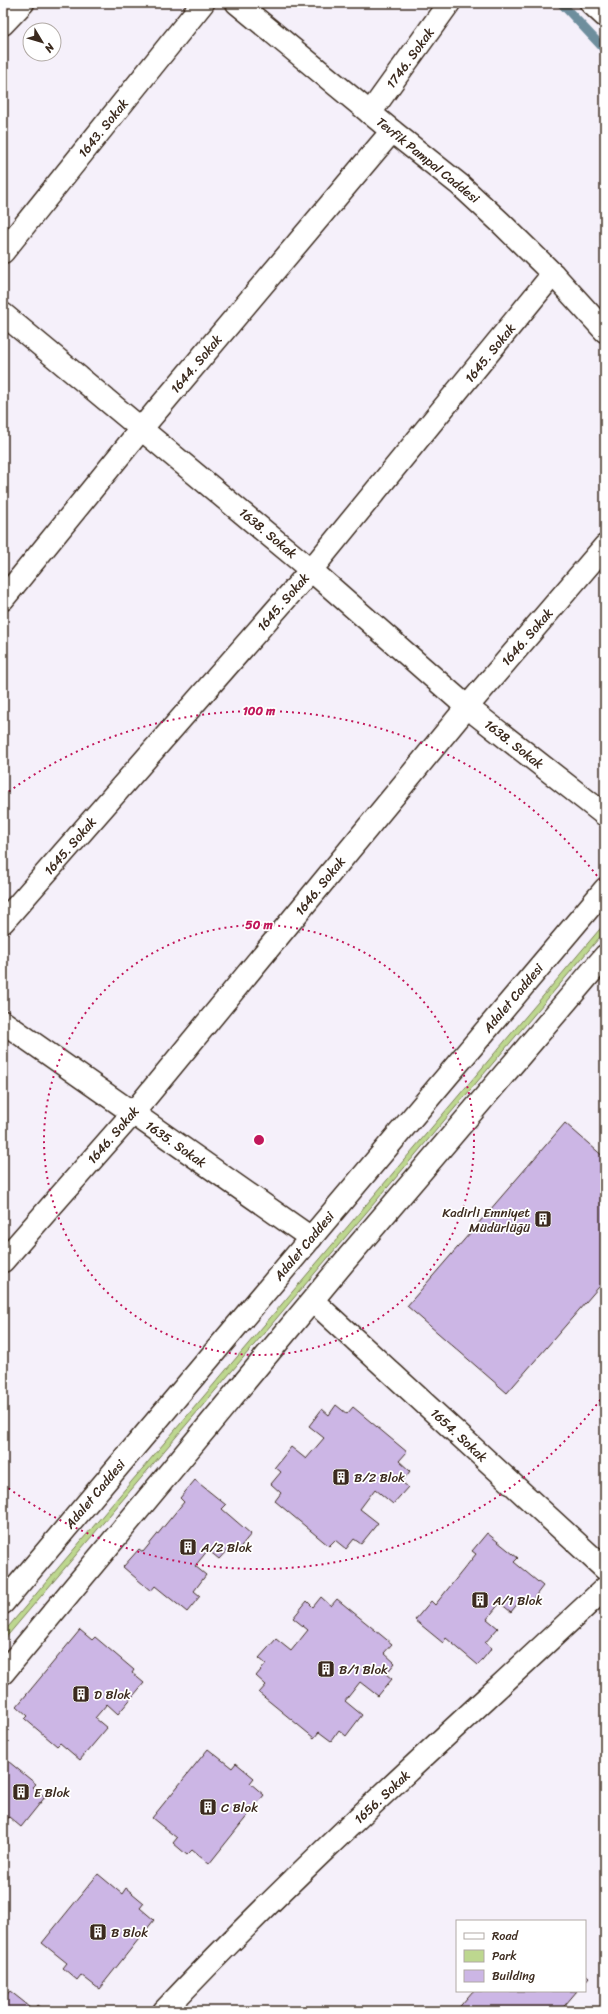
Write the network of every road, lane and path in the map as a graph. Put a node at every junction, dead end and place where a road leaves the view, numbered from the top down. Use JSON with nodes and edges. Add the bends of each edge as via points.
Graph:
{"nodes":[{"id":1,"x":23,"y":3,"type":"edge"},
{"id":2,"x":203,"y":3,"type":"edge"},
{"id":3,"x":237,"y":3,"type":"edge"},
{"id":4,"x":450,"y":3,"type":"edge"},
{"id":5,"x":591,"y":3,"type":"edge"},
{"id":6,"x":605,"y":16,"type":"edge"},
{"id":7,"x":3,"y":24,"type":"edge"},
{"id":8,"x":370,"y":113,"type":"junction"},
{"id":9,"x":392,"y":131,"type":"junction"},
{"id":10,"x":3,"y":252,"type":"edge"},
{"id":11,"x":553,"y":274,"type":"junction"},
{"id":12,"x":3,"y":314,"type":"edge"},
{"id":13,"x":605,"y":332,"type":"edge"},
{"id":14,"x":142,"y":428,"type":"junction"},
{"id":15,"x":605,"y":546,"type":"edge"},
{"id":16,"x":312,"y":570,"type":"junction"},
{"id":17,"x":3,"y":599,"type":"edge"},
{"id":18,"x":467,"y":707,"type":"junction"},
{"id":19,"x":605,"y":815,"type":"edge"},
{"id":20,"x":605,"y":889,"type":"edge"},
{"id":21,"x":3,"y":922,"type":"edge"},
{"id":22,"x":604,"y":959,"type":"edge"},
{"id":23,"x":3,"y":1022,"type":"edge"},
{"id":24,"x":133,"y":1113,"type":"junction"},
{"id":25,"x":311,"y":1238,"type":"junction"},
{"id":26,"x":3,"y":1261,"type":"edge"},
{"id":27,"x":313,"y":1301,"type":"junction"},
{"id":28,"x":605,"y":1569,"type":"edge"},
{"id":29,"x":605,"y":1588,"type":"edge"},
{"id":30,"x":3,"y":1603,"type":"edge"},
{"id":31,"x":3,"y":1672,"type":"edge"},
{"id":32,"x":164,"y":2011,"type":"edge"}],
"edges":[{"from":1,"to":7,"type":"street"},
{"from":2,"to":10,"type":"street","name":"1643. Sokak"},
{"from":3,"to":8,"type":"street","name":"Tevfik Pampal Caddesi"},
{"from":4,"to":8,"type":"street","name":"1746. Sokak"},
{"from":5,"to":6,"type":"street"},
{"from":8,"to":9,"type":"street","name":"Tevfik Pampal Caddesi"},
{"from":9,"to":11,"type":"street","name":"Tevfik Pampal Caddesi","via":[[460,185]]},
{"from":9,"to":14,"type":"street","name":"1644. Sokak"},
{"from":11,"to":13,"type":"street","name":"Tevfik Pampal Caddesi"},
{"from":11,"to":16,"type":"street","name":"1645. Sokak"},
{"from":12,"to":14,"type":"street","name":"1638. Sokak"},
{"from":14,"to":16,"type":"street","name":"1638. Sokak"},
{"from":14,"to":17,"type":"street","name":"1644. Sokak"},
{"from":15,"to":18,"type":"street","name":"1646. Sokak"},
{"from":16,"to":18,"type":"street","name":"1638. Sokak"},
{"from":16,"to":21,"type":"street","name":"1645. Sokak"},
{"from":18,"to":19,"type":"street","name":"1638. Sokak"},
{"from":18,"to":24,"type":"street","name":"1646. Sokak"},
{"from":20,"to":25,"type":"street","name":"Adalet Caddesi"},
{"from":22,"to":27,"type":"street"},
{"from":23,"to":24,"type":"street","name":"1635. Sokak"},
{"from":24,"to":25,"type":"street","name":"1635. Sokak"},
{"from":24,"to":26,"type":"street","name":"1646. Sokak"},
{"from":25,"to":30,"type":"street","name":"Adalet Caddesi"},
{"from":27,"to":28,"type":"street","name":"1654. Sokak"},
{"from":27,"to":31,"type":"street"},
{"from":29,"to":32,"type":"street","name":"1656. Sokak","via":[[352,1825],[209,1963]]}]}
